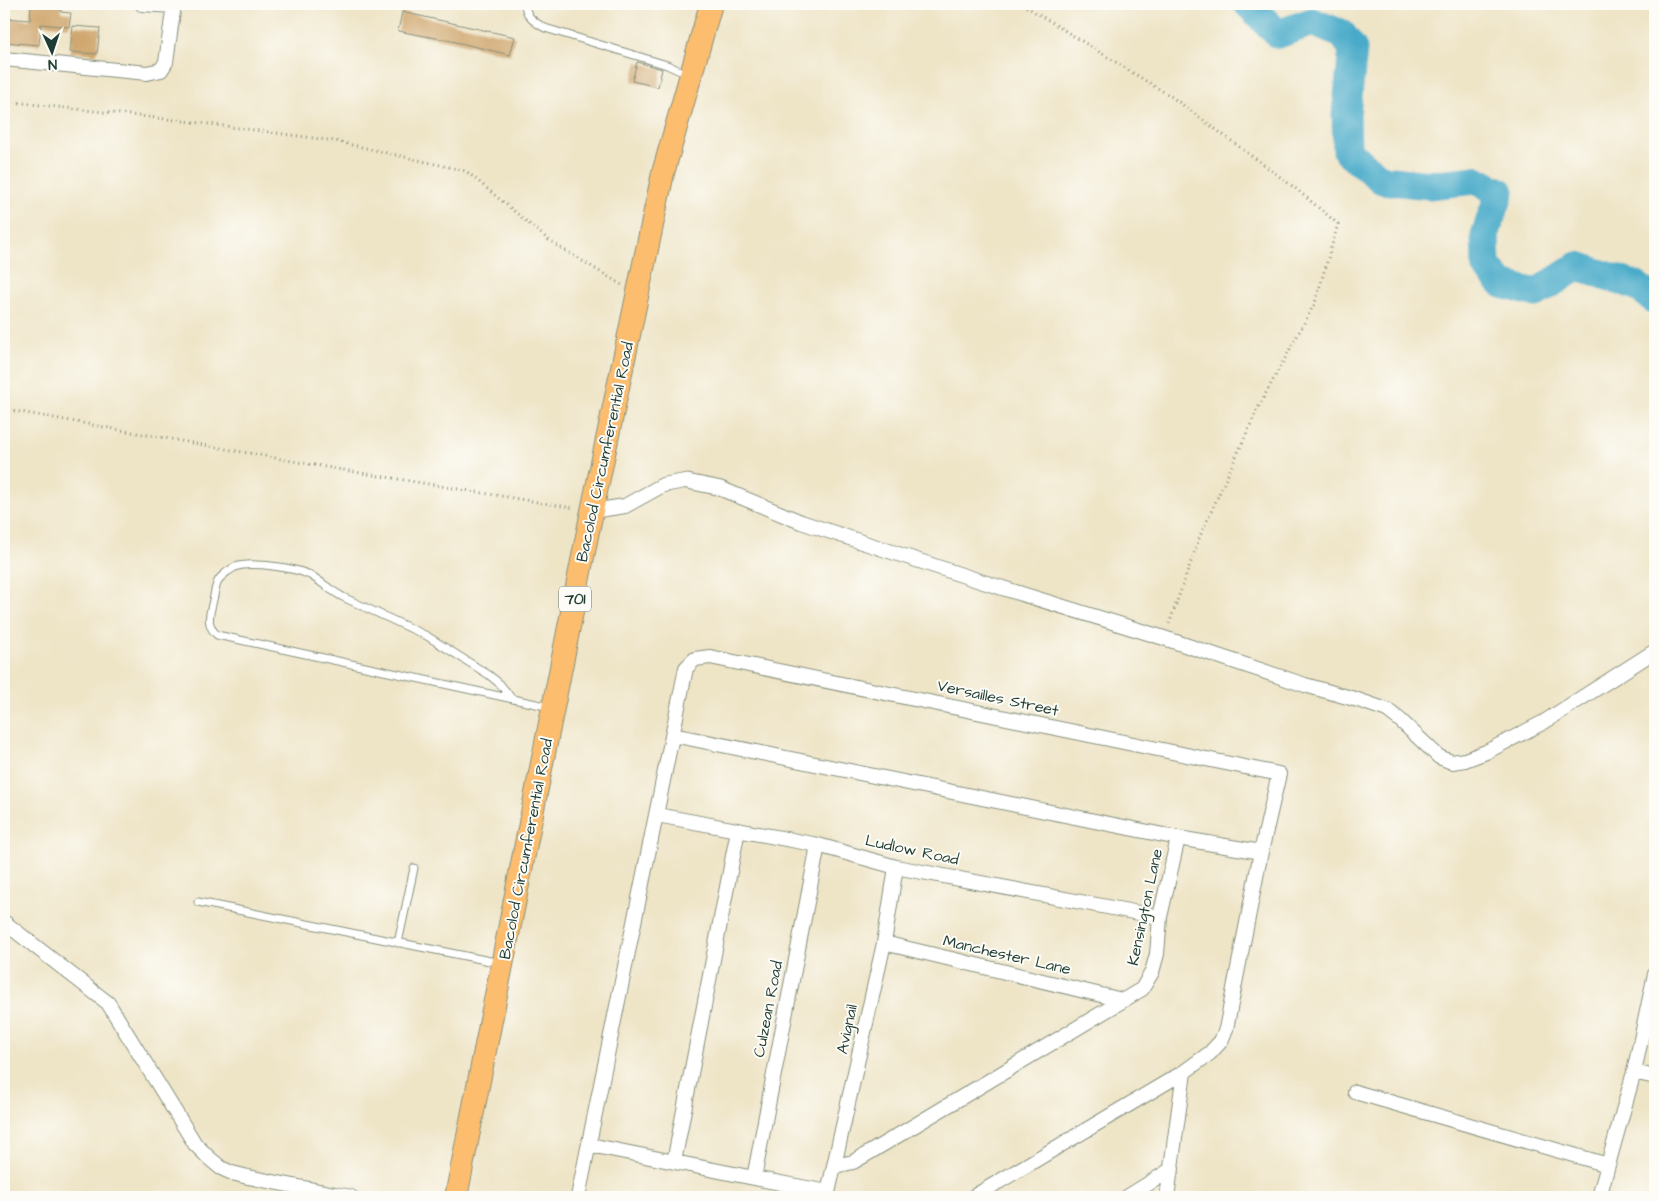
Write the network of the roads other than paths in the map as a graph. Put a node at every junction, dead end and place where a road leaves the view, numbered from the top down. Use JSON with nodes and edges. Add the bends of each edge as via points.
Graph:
{"nodes":[{"id":1,"x":142,"y":4,"type":"edge"},
{"id":2,"x":525,"y":4,"type":"edge"},
{"id":3,"x":711,"y":4,"type":"edge"},
{"id":4,"x":174,"y":5,"type":"edge"},
{"id":5,"x":4,"y":58,"type":"edge"},
{"id":6,"x":689,"y":75,"type":"junction"},
{"id":7,"x":592,"y":511,"type":"junction"},
{"id":8,"x":1655,"y":651,"type":"edge"},
{"id":9,"x":511,"y":698,"type":"junction"},
{"id":10,"x":554,"y":708,"type":"junction"},
{"id":11,"x":673,"y":735,"type":"junction"},
{"id":12,"x":657,"y":815,"type":"junction"},
{"id":13,"x":738,"y":830,"type":"junction"},
{"id":14,"x":1178,"y":838,"type":"junction"},
{"id":15,"x":818,"y":845,"type":"junction"},
{"id":16,"x":1261,"y":852,"type":"junction"},
{"id":17,"x":896,"y":867,"type":"junction"},
{"id":18,"x":414,"y":868,"type":"dead end"},
{"id":19,"x":198,"y":902,"type":"dead end"},
{"id":20,"x":1160,"y":917,"type":"junction"},
{"id":21,"x":4,"y":922,"type":"edge"},
{"id":22,"x":398,"y":943,"type":"junction"},
{"id":23,"x":884,"y":943,"type":"junction"},
{"id":24,"x":503,"y":964,"type":"junction"},
{"id":25,"x":1655,"y":974,"type":"edge"},
{"id":26,"x":1122,"y":1000,"type":"junction"},
{"id":27,"x":1184,"y":1072,"type":"junction"},
{"id":28,"x":1634,"y":1072,"type":"junction"},
{"id":29,"x":1655,"y":1077,"type":"edge"},
{"id":30,"x":1355,"y":1092,"type":"dead end"},
{"id":31,"x":590,"y":1145,"type":"junction"},
{"id":32,"x":674,"y":1162,"type":"junction"},
{"id":33,"x":1608,"y":1165,"type":"junction"},
{"id":34,"x":835,"y":1166,"type":"junction"},
{"id":35,"x":1172,"y":1169,"type":"junction"},
{"id":36,"x":754,"y":1178,"type":"junction"},
{"id":37,"x":828,"y":1195,"type":"edge"},
{"id":38,"x":334,"y":1196,"type":"edge"},
{"id":39,"x":350,"y":1197,"type":"edge"},
{"id":40,"x":456,"y":1197,"type":"edge"},
{"id":41,"x":578,"y":1197,"type":"edge"},
{"id":42,"x":973,"y":1197,"type":"edge"},
{"id":43,"x":1127,"y":1197,"type":"edge"},
{"id":44,"x":1168,"y":1197,"type":"edge"},
{"id":45,"x":1599,"y":1197,"type":"edge"}],
"edges":[{"from":1,"to":4,"type":"street"},
{"from":2,"to":6,"type":"lane","via":[[526,12],[534,22],[545,28],[667,65]]},
{"from":3,"to":6,"type":"main road","name":"Bacolod Circumferential Road","number":"701"},
{"from":4,"to":5,"type":"street","via":[[166,62],[161,70],[147,73]]},
{"from":6,"to":7,"type":"main road","name":"Bacolod Circumferential Road","number":"701","via":[[662,173]]},
{"from":7,"to":8,"type":"street","via":[[625,506],[663,485],[685,481],[719,488],[801,522],[1387,710],[1439,757],[1452,762],[1486,752],[1544,722]]},
{"from":7,"to":10,"type":"main road","name":"Bacolod Circumferential Road","number":"701"},
{"from":9,"to":9,"type":"lane","via":[[489,675],[427,636],[335,593],[299,571],[272,566],[237,566],[218,580],[209,621],[211,630],[217,635]]},
{"from":9,"to":10,"type":"lane"},
{"from":10,"to":24,"type":"main road","name":"Bacolod Circumferential Road","number":"701"},
{"from":11,"to":12,"type":"street"},
{"from":11,"to":14,"type":"street"},
{"from":11,"to":16,"type":"street","name":"Versailles Street","via":[[686,668],[695,659],[710,657],[1280,774]]},
{"from":12,"to":13,"type":"street","name":"Ludlow Road"},
{"from":12,"to":31,"type":"street"},
{"from":13,"to":15,"type":"street","name":"Ludlow Road"},
{"from":13,"to":32,"type":"street"},
{"from":14,"to":16,"type":"street"},
{"from":14,"to":20,"type":"street","name":"Kensington Lane"},
{"from":15,"to":17,"type":"street","name":"Ludlow Road"},
{"from":15,"to":36,"type":"street","name":"Culzean Road"},
{"from":16,"to":27,"type":"street","via":[[1226,1029],[1210,1053]]},
{"from":17,"to":20,"type":"street","name":"Ludlow Road"},
{"from":17,"to":23,"type":"street","name":"Avignail"},
{"from":18,"to":22,"type":"lane"},
{"from":19,"to":22,"type":"lane"},
{"from":20,"to":26,"type":"street","name":"Kensington Lane","via":[[1152,972],[1142,989]]},
{"from":21,"to":38,"type":"street","via":[[108,1003],[195,1144],[221,1168]]},
{"from":22,"to":24,"type":"lane"},
{"from":23,"to":26,"type":"street","name":"Manchester Lane"},
{"from":23,"to":34,"type":"street","name":"Avignail"},
{"from":24,"to":40,"type":"main road","name":"Bacolod Circumferential Road","number":"701"},
{"from":25,"to":28,"type":"street"},
{"from":26,"to":34,"type":"street","name":"Kensington Lane","via":[[867,1154],[853,1162]]},
{"from":27,"to":35,"type":"street"},
{"from":27,"to":42,"type":"street"},
{"from":28,"to":29,"type":"street"},
{"from":28,"to":33,"type":"street"},
{"from":30,"to":33,"type":"street"},
{"from":31,"to":32,"type":"street"},
{"from":31,"to":41,"type":"street"},
{"from":32,"to":36,"type":"street"},
{"from":33,"to":45,"type":"street"},
{"from":34,"to":37,"type":"street","name":"Avignail"},
{"from":35,"to":43,"type":"street"},
{"from":35,"to":44,"type":"street"},
{"from":36,"to":37,"type":"street"},
{"from":38,"to":39,"type":"street"}]}
